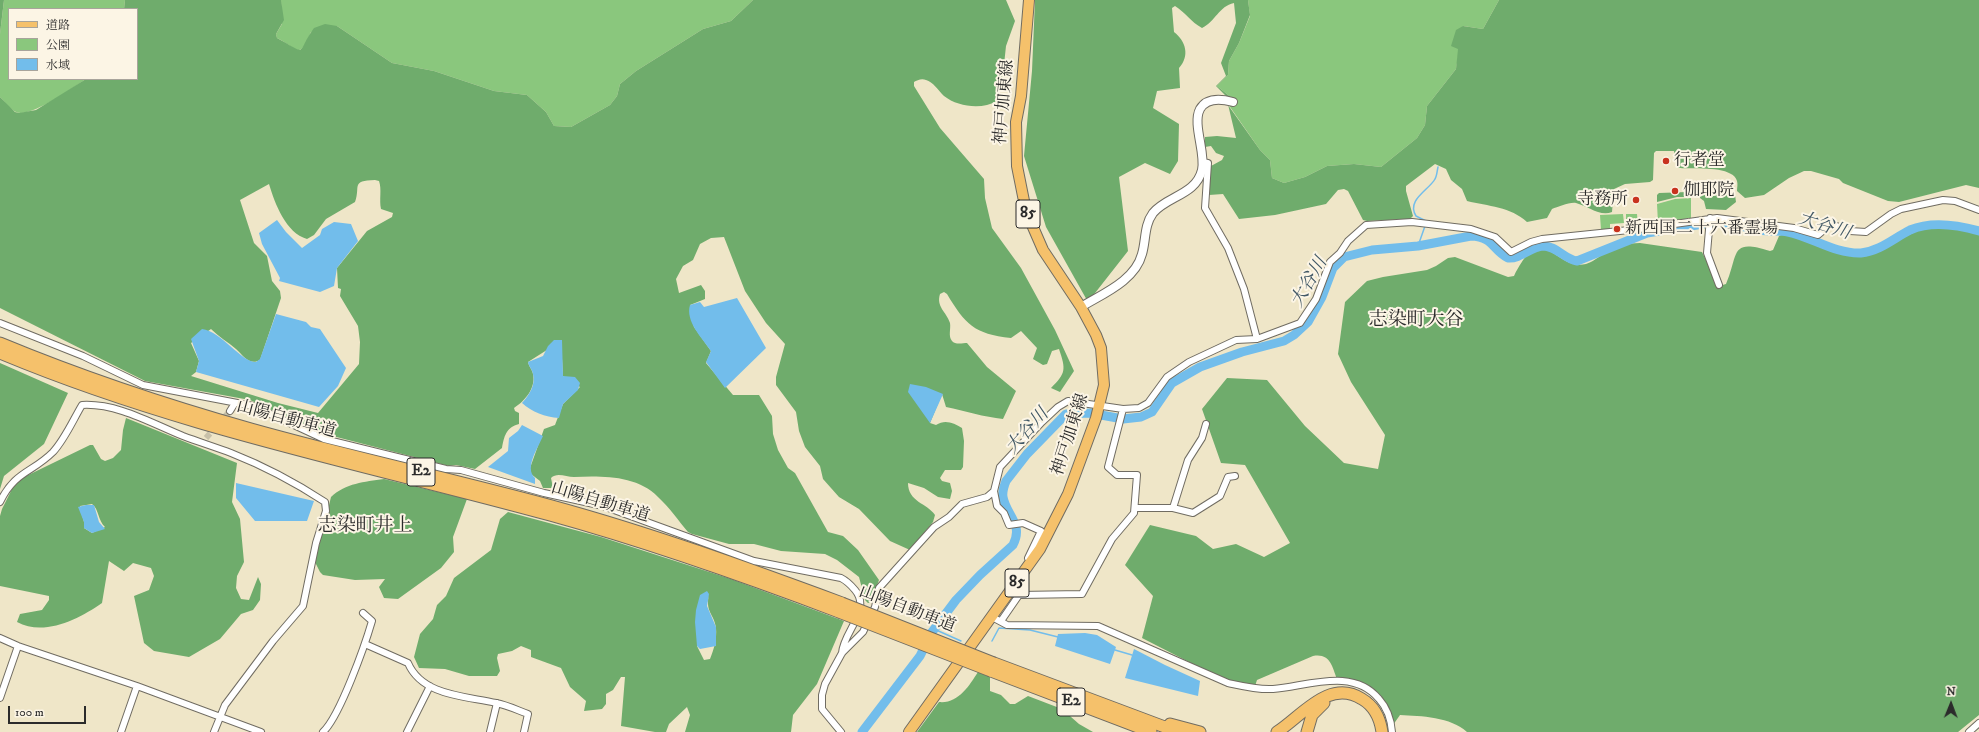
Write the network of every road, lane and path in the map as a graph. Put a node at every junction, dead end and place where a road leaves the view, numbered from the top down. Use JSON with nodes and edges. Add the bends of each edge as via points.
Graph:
{"nodes":[{"id":1,"x":1029,"y":0,"type":"edge"},
{"id":2,"x":1232,"y":102,"type":"dead end"},
{"id":3,"x":1202,"y":162,"type":"junction"},
{"id":4,"x":1979,"y":210,"type":"edge"},
{"id":5,"x":1710,"y":221,"type":"junction"},
{"id":6,"x":1719,"y":285,"type":"dead end"},
{"id":7,"x":1081,"y":307,"type":"junction"},
{"id":8,"x":0,"y":323,"type":"edge"},
{"id":9,"x":1257,"y":339,"type":"junction"},
{"id":10,"x":0,"y":342,"type":"edge"},
{"id":11,"x":0,"y":353,"type":"edge"},
{"id":12,"x":235,"y":403,"type":"junction"},
{"id":13,"x":230,"y":411,"type":"tunnel mouth"},
{"id":14,"x":1098,"y":411,"type":"junction"},
{"id":15,"x":1123,"y":411,"type":"junction"},
{"id":16,"x":1206,"y":424,"type":"dead end"},
{"id":17,"x":1235,"y":476,"type":"dead end"},
{"id":18,"x":994,"y":491,"type":"junction"},
{"id":19,"x":0,"y":502,"type":"edge"},
{"id":20,"x":1136,"y":508,"type":"junction"},
{"id":21,"x":1173,"y":508,"type":"junction"},
{"id":22,"x":1032,"y":561,"type":"junction"},
{"id":23,"x":841,"y":608,"type":"junction"},
{"id":24,"x":363,"y":613,"type":"dead end"},
{"id":25,"x":996,"y":619,"type":"junction"},
{"id":26,"x":0,"y":638,"type":"edge"},
{"id":27,"x":365,"y":644,"type":"junction"},
{"id":28,"x":18,"y":646,"type":"junction"},
{"id":29,"x":842,"y":653,"type":"junction"},
{"id":30,"x":993,"y":667,"type":"junction"},
{"id":31,"x":137,"y":686,"type":"junction"},
{"id":32,"x":430,"y":686,"type":"junction"},
{"id":33,"x":0,"y":698,"type":"edge"},
{"id":34,"x":1087,"y":699,"type":"junction"},
{"id":35,"x":497,"y":703,"type":"junction"},
{"id":36,"x":1094,"y":711,"type":"junction"},
{"id":37,"x":220,"y":716,"type":"junction"},
{"id":38,"x":1979,"y":723,"type":"edge"},
{"id":39,"x":242,"y":725,"type":"junction"},
{"id":40,"x":121,"y":732,"type":"edge"},
{"id":41,"x":214,"y":732,"type":"edge"},
{"id":42,"x":240,"y":732,"type":"edge"},
{"id":43,"x":261,"y":732,"type":"edge"},
{"id":44,"x":323,"y":732,"type":"edge"},
{"id":45,"x":407,"y":732,"type":"edge"},
{"id":46,"x":490,"y":732,"type":"edge"},
{"id":47,"x":524,"y":732,"type":"edge"},
{"id":48,"x":841,"y":732,"type":"edge"},
{"id":49,"x":909,"y":732,"type":"edge"},
{"id":50,"x":1143,"y":732,"type":"edge"},
{"id":51,"x":1151,"y":732,"type":"edge"},
{"id":52,"x":1178,"y":732,"type":"edge"},
{"id":53,"x":1200,"y":732,"type":"edge"},
{"id":54,"x":1277,"y":732,"type":"edge"},
{"id":55,"x":1307,"y":732,"type":"edge"},
{"id":56,"x":1377,"y":732,"type":"edge"},
{"id":57,"x":1382,"y":732,"type":"edge"},
{"id":58,"x":1392,"y":732,"type":"edge"},
{"id":59,"x":1969,"y":732,"type":"edge"}],
"edges":[{"from":1,"to":7,"type":"main road","name":"神戸加東線","number":"85","via":[[1021,96],[1016,122],[1017,166],[1026,210],[1042,250]]},
{"from":2,"to":3,"type":"street","via":[[1221,99],[1210,101],[1200,110],[1198,119]]},
{"from":3,"to":7,"type":"street","via":[[1199,176],[1192,187],[1153,213],[1147,224],[1142,255],[1134,270],[1113,288]]},
{"from":3,"to":9,"type":"street","via":[[1208,163],[1205,208],[1228,248],[1244,290]]},
{"from":4,"to":5,"type":"street","via":[[1943,200],[1901,209],[1866,232],[1850,231],[1831,224],[1818,235],[1794,228],[1722,218]]},
{"from":5,"to":6,"type":"street","via":[[1707,253]]},
{"from":5,"to":9,"type":"street","via":[[1542,239],[1511,252],[1495,237],[1471,229],[1412,222],[1366,225],[1330,262],[1316,299],[1300,323]]},
{"from":7,"to":14,"type":"main road","name":"神戸加東線","number":"85","via":[[1101,348],[1104,385]]},
{"from":8,"to":12,"type":"street","via":[[83,356],[143,385]]},
{"from":9,"to":15,"type":"street","via":[[1236,340],[1189,362],[1167,377],[1148,403],[1139,408]]},
{"from":10,"to":23,"type":"highway","name":"山陽自動車道","number":"E2","via":[[110,386],[252,430],[621,526],[764,574]]},
{"from":11,"to":23,"type":"highway","name":"山陽自動車道","number":"E2","via":[[106,394],[175,417],[617,535]]},
{"from":12,"to":13,"type":"street"},
{"from":12,"to":29,"type":"street","via":[[253,406],[324,439],[603,506],[754,561],[840,578],[847,581],[859,595],[860,603],[859,612],[842,646]]},
{"from":14,"to":15,"type":"street"},
{"from":14,"to":18,"type":"street","via":[[1068,401],[1058,407],[1000,467]]},
{"from":14,"to":22,"type":"main road","name":"神戸加東線","number":"85","via":[[1068,494]]},
{"from":15,"to":20,"type":"street","via":[[1108,467],[1117,475],[1137,475]]},
{"from":16,"to":21,"type":"street","via":[[1202,438],[1188,460]]},
{"from":17,"to":21,"type":"street","via":[[1228,476],[1218,498],[1193,513]]},
{"from":18,"to":22,"type":"street","via":[[997,506],[1004,513],[1009,525],[1023,523],[1041,531],[1028,558]]},
{"from":18,"to":29,"type":"street","via":[[987,497],[962,504],[922,541],[879,588],[875,607],[863,632]]},
{"from":19,"to":37,"type":"street","via":[[12,481],[52,453],[82,405],[96,404],[204,441],[296,484],[325,502],[326,511],[316,543],[303,606],[263,654],[225,705]]},
{"from":20,"to":21,"type":"street"},
{"from":20,"to":25,"type":"street","via":[[1112,539],[1082,594],[1019,596]]},
{"from":22,"to":25,"type":"main road","name":"神戸加東線","number":"85"},
{"from":23,"to":30,"type":"highway","name":"山陽自動車道","number":"E2","bridge":true},
{"from":24,"to":27,"type":"street","via":[[372,621]]},
{"from":25,"to":49,"type":"main road","name":"神戸加東線","number":"85"},
{"from":25,"to":58,"type":"street","via":[[1007,625],[1098,626],[1239,686],[1271,689],[1334,680],[1353,682],[1370,690],[1383,703],[1390,715]]},
{"from":26,"to":28,"type":"street"},
{"from":27,"to":32,"type":"street","via":[[408,663],[412,672]]},
{"from":27,"to":44,"type":"street","via":[[329,727]]},
{"from":28,"to":31,"type":"street"},
{"from":28,"to":33,"type":"street"},
{"from":29,"to":48,"type":"street","via":[[825,684],[821,702],[827,717]]},
{"from":30,"to":34,"type":"highway","name":"山陽自動車道","number":"E2"},
{"from":30,"to":36,"type":"highway","name":"山陽自動車道","number":"E2"},
{"from":31,"to":37,"type":"street"},
{"from":31,"to":40,"type":"street"},
{"from":32,"to":35,"type":"street","via":[[444,693]]},
{"from":32,"to":45,"type":"street"},
{"from":34,"to":52,"type":"highway","name":"山陽自動車道","number":"E2"},
{"from":34,"to":53,"type":"highway"},
{"from":35,"to":46,"type":"street"},
{"from":35,"to":47,"type":"street","via":[[528,714]]},
{"from":36,"to":50,"type":"highway"},
{"from":36,"to":51,"type":"highway","name":"山陽自動車道","number":"E2"},
{"from":37,"to":39,"type":"street"},
{"from":37,"to":41,"type":"street"},
{"from":38,"to":59,"type":"street"},
{"from":39,"to":42,"type":"street"},
{"from":39,"to":43,"type":"street"},
{"from":54,"to":57,"type":"highway","via":[[1321,698],[1343,693],[1361,698],[1371,706],[1378,716]]},
{"from":55,"to":56,"type":"highway","via":[[1317,708],[1326,702],[1343,698],[1358,702],[1367,709]]}]}
